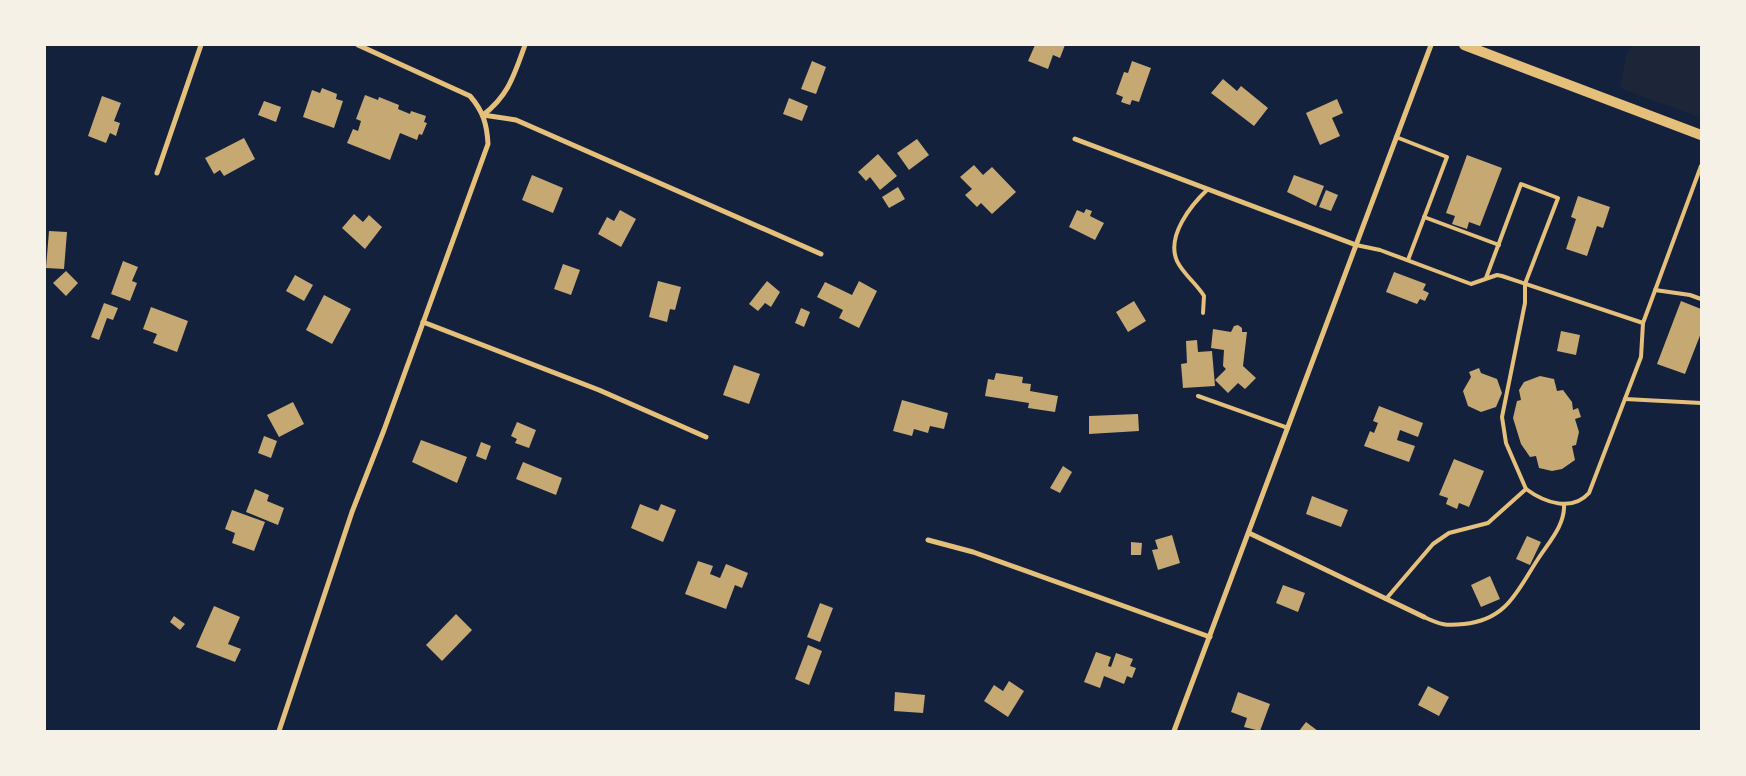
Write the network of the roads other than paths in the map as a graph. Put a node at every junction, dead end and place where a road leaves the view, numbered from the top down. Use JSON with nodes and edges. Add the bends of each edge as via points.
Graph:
{"nodes":[{"id":1,"x":201,"y":45,"type":"edge"},
{"id":2,"x":358,"y":45,"type":"edge"},
{"id":3,"x":525,"y":45,"type":"edge"},
{"id":4,"x":1431,"y":45,"type":"edge"},
{"id":5,"x":1464,"y":45,"type":"edge"},
{"id":6,"x":483,"y":115,"type":"junction"},
{"id":7,"x":1701,"y":135,"type":"edge"},
{"id":8,"x":1396,"y":137,"type":"junction"},
{"id":9,"x":1075,"y":139,"type":"dead end"},
{"id":10,"x":1701,"y":166,"type":"edge"},
{"id":11,"x":157,"y":173,"type":"dead end"},
{"id":12,"x":1208,"y":189,"type":"junction"},
{"id":13,"x":1424,"y":217,"type":"junction"},
{"id":14,"x":1356,"y":245,"type":"junction"},
{"id":15,"x":1499,"y":245,"type":"junction"},
{"id":16,"x":821,"y":254,"type":"dead end"},
{"id":17,"x":1408,"y":260,"type":"junction"},
{"id":18,"x":1486,"y":278,"type":"junction"},
{"id":19,"x":1525,"y":284,"type":"junction"},
{"id":20,"x":1655,"y":290,"type":"junction"},
{"id":21,"x":1701,"y":300,"type":"edge"},
{"id":22,"x":1204,"y":313,"type":"dead end"},
{"id":23,"x":422,"y":322,"type":"junction"},
{"id":24,"x":1643,"y":323,"type":"junction"},
{"id":25,"x":1198,"y":396,"type":"dead end"},
{"id":26,"x":1625,"y":398,"type":"junction"},
{"id":27,"x":1701,"y":403,"type":"edge"},
{"id":28,"x":1288,"y":428,"type":"junction"},
{"id":29,"x":706,"y":437,"type":"dead end"},
{"id":30,"x":1526,"y":489,"type":"junction"},
{"id":31,"x":1564,"y":505,"type":"junction"},
{"id":32,"x":1249,"y":533,"type":"junction"},
{"id":33,"x":928,"y":540,"type":"dead end"},
{"id":34,"x":1386,"y":599,"type":"junction"},
{"id":35,"x":1424,"y":617,"type":"joint"},
{"id":36,"x":1210,"y":637,"type":"junction"},
{"id":37,"x":279,"y":731,"type":"edge"},
{"id":38,"x":1174,"y":731,"type":"edge"}],
"edges":[{"from":1,"to":11,"type":"street"},
{"from":2,"to":6,"type":"street","via":[[470,96],[482,109]]},
{"from":3,"to":6,"type":"street","via":[[508,90]]},
{"from":4,"to":8,"type":"street"},
{"from":5,"to":7,"type":"main road"},
{"from":6,"to":16,"type":"street","via":[[516,120]]},
{"from":6,"to":23,"type":"street","via":[[488,144]]},
{"from":8,"to":13,"type":"lane","via":[[1448,157]]},
{"from":8,"to":14,"type":"street"},
{"from":9,"to":12,"type":"street"},
{"from":10,"to":20,"type":"lane"},
{"from":12,"to":14,"type":"street"},
{"from":12,"to":22,"type":"lane","via":[[1190,206],[1180,224],[1176,245],[1177,261],[1204,296]]},
{"from":13,"to":15,"type":"lane"},
{"from":13,"to":17,"type":"lane"},
{"from":14,"to":17,"type":"lane"},
{"from":14,"to":28,"type":"street"},
{"from":15,"to":18,"type":"lane"},
{"from":15,"to":19,"type":"lane","via":[[1521,184],[1558,198]]},
{"from":17,"to":18,"type":"lane","via":[[1471,284]]},
{"from":18,"to":19,"type":"lane","via":[[1497,275]]},
{"from":19,"to":24,"type":"lane"},
{"from":19,"to":30,"type":"lane","via":[[1526,303],[1502,416],[1506,443]]},
{"from":20,"to":21,"type":"lane","via":[[1690,295]]},
{"from":20,"to":24,"type":"lane"},
{"from":23,"to":29,"type":"street","via":[[599,390]]},
{"from":23,"to":37,"type":"street","via":[[352,512]]},
{"from":24,"to":26,"type":"lane","via":[[1641,357]]},
{"from":25,"to":28,"type":"lane"},
{"from":26,"to":27,"type":"lane"},
{"from":26,"to":31,"type":"lane","via":[[1589,493],[1582,501]]},
{"from":28,"to":32,"type":"street"},
{"from":30,"to":31,"type":"lane","via":[[1548,501]]},
{"from":30,"to":34,"type":"lane","via":[[1488,523],[1449,533],[1433,544]]},
{"from":31,"to":35,"type":"lane","via":[[1564,516],[1556,532],[1510,603],[1495,616],[1479,623],[1442,626]]},
{"from":32,"to":34,"type":"street"},
{"from":32,"to":36,"type":"street"},
{"from":33,"to":36,"type":"street","via":[[1015,566]]},
{"from":34,"to":35,"type":"street"},
{"from":36,"to":38,"type":"street"}]}
